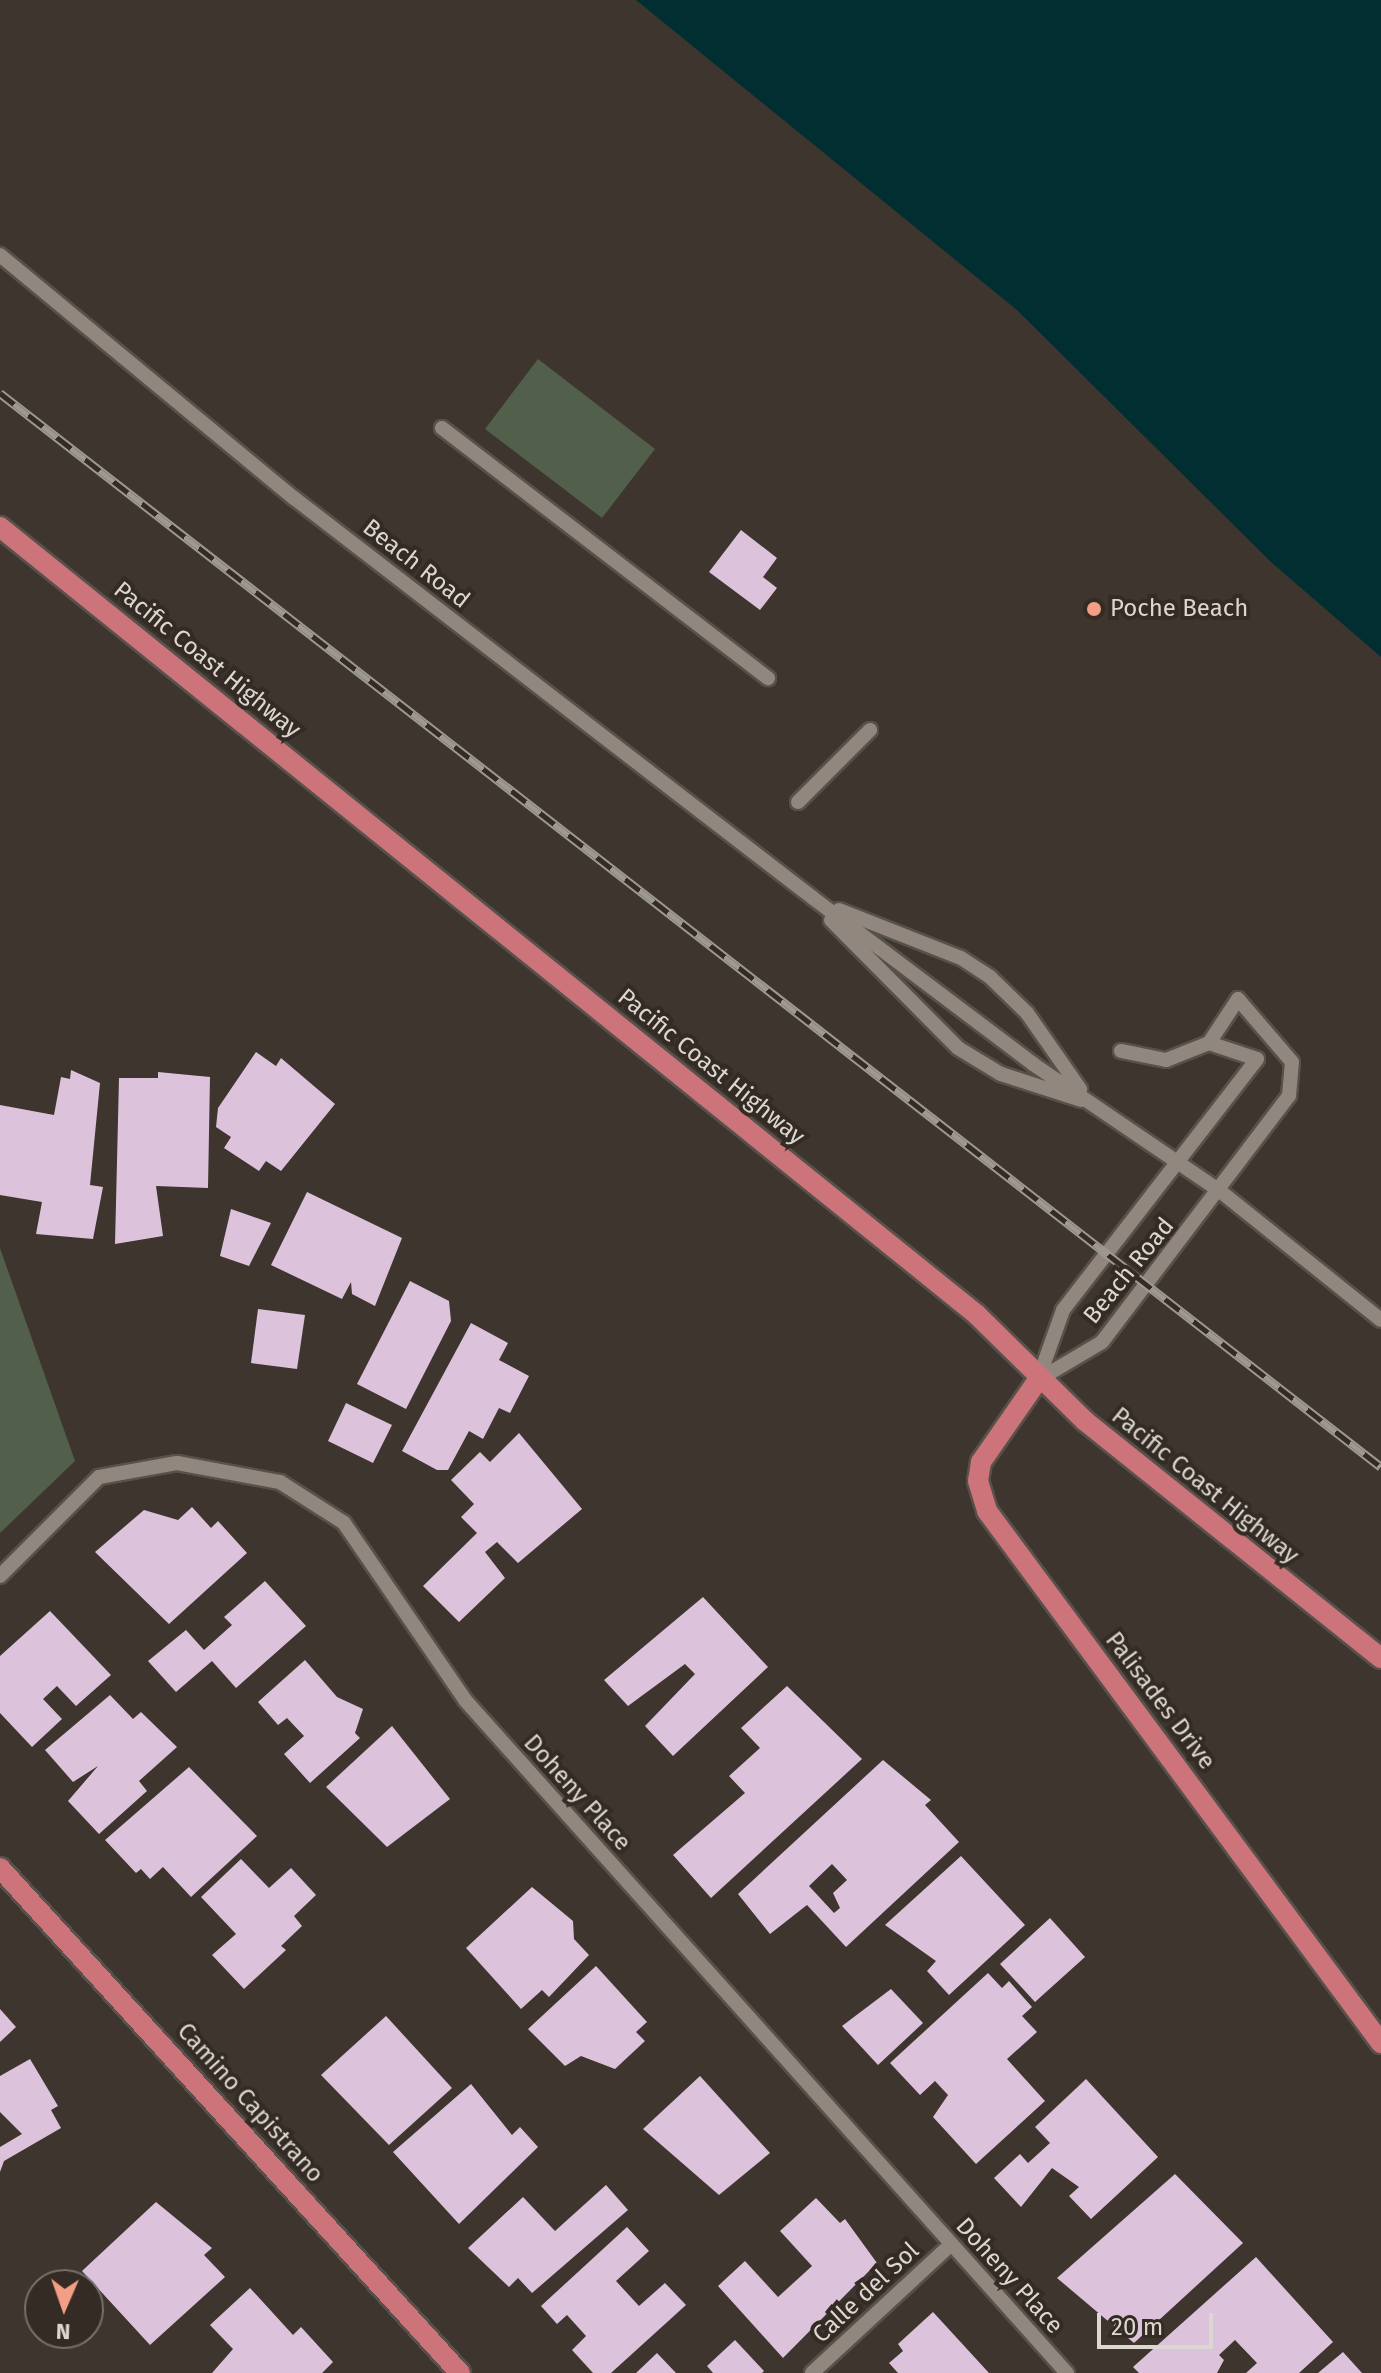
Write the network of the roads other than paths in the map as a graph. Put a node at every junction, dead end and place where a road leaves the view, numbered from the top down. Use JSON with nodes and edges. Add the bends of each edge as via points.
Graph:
{"nodes":[{"id":1,"x":0,"y":255,"type":"edge"},
{"id":2,"x":442,"y":428,"type":"dead end"},
{"id":3,"x":0,"y":527,"type":"edge"},
{"id":4,"x":768,"y":678,"type":"dead end"},
{"id":5,"x":870,"y":730,"type":"dead end"},
{"id":6,"x":798,"y":802,"type":"dead end"},
{"id":7,"x":813,"y":898,"type":"junction"},
{"id":8,"x":1209,"y":1043,"type":"junction"},
{"id":9,"x":1121,"y":1051,"type":"dead end"},
{"id":10,"x":1093,"y":1103,"type":"junction"},
{"id":11,"x":1178,"y":1162,"type":"junction"},
{"id":12,"x":1220,"y":1191,"type":"junction"},
{"id":13,"x":1381,"y":1320,"type":"edge"},
{"id":14,"x":1038,"y":1380,"type":"junction"},
{"id":15,"x":0,"y":1576,"type":"edge"},
{"id":16,"x":1381,"y":1658,"type":"edge"},
{"id":17,"x":0,"y":1868,"type":"edge"},
{"id":18,"x":1381,"y":2043,"type":"edge"},
{"id":19,"x":950,"y":2245,"type":"junction"},
{"id":20,"x":460,"y":2373,"type":"edge"},
{"id":21,"x":812,"y":2373,"type":"edge"},
{"id":22,"x":1067,"y":2373,"type":"edge"}],
"edges":[{"from":1,"to":7,"type":"street","name":"Beach Road","via":[[294,498]]},
{"from":2,"to":4,"type":"street"},
{"from":3,"to":14,"type":"main road","name":"Pacific Coast Highway","via":[[976,1314]]},
{"from":5,"to":6,"type":"street"},
{"from":7,"to":10,"type":"street","name":"Beach Road"},
{"from":7,"to":10,"type":"street","name":"Beach Road","via":[[903,1001],[958,1048],[1001,1074]]},
{"from":7,"to":10,"type":"street","name":"Beach Road","via":[[898,939],[961,958],[990,977],[1027,1013]]},
{"from":8,"to":9,"type":"street","via":[[1166,1060]]},
{"from":8,"to":11,"type":"street","via":[[1250,1053],[1254,1070]]},
{"from":8,"to":12,"type":"street","via":[[1238,999],[1277,1038],[1296,1077]]},
{"from":10,"to":11,"type":"street","name":"Beach Road"},
{"from":11,"to":12,"type":"street","name":"Beach Road"},
{"from":11,"to":14,"type":"street","name":"Beach Road","via":[[1063,1310]]},
{"from":12,"to":13,"type":"street"},
{"from":12,"to":14,"type":"street","name":"Beach Road","via":[[1102,1342]]},
{"from":14,"to":16,"type":"main road","name":"Pacific Coast Highway"},
{"from":14,"to":18,"type":"main road","name":"Palisades Drive","via":[[981,1462],[978,1481],[987,1511]]},
{"from":15,"to":19,"type":"street","name":"Doheny Place","via":[[99,1477],[177,1463],[280,1482],[344,1523],[465,1700]]},
{"from":17,"to":20,"type":"main road","name":"Camino Capistrano"},
{"from":19,"to":21,"type":"street","name":"Calle del Sol"},
{"from":19,"to":22,"type":"street","name":"Doheny Place"}]}
